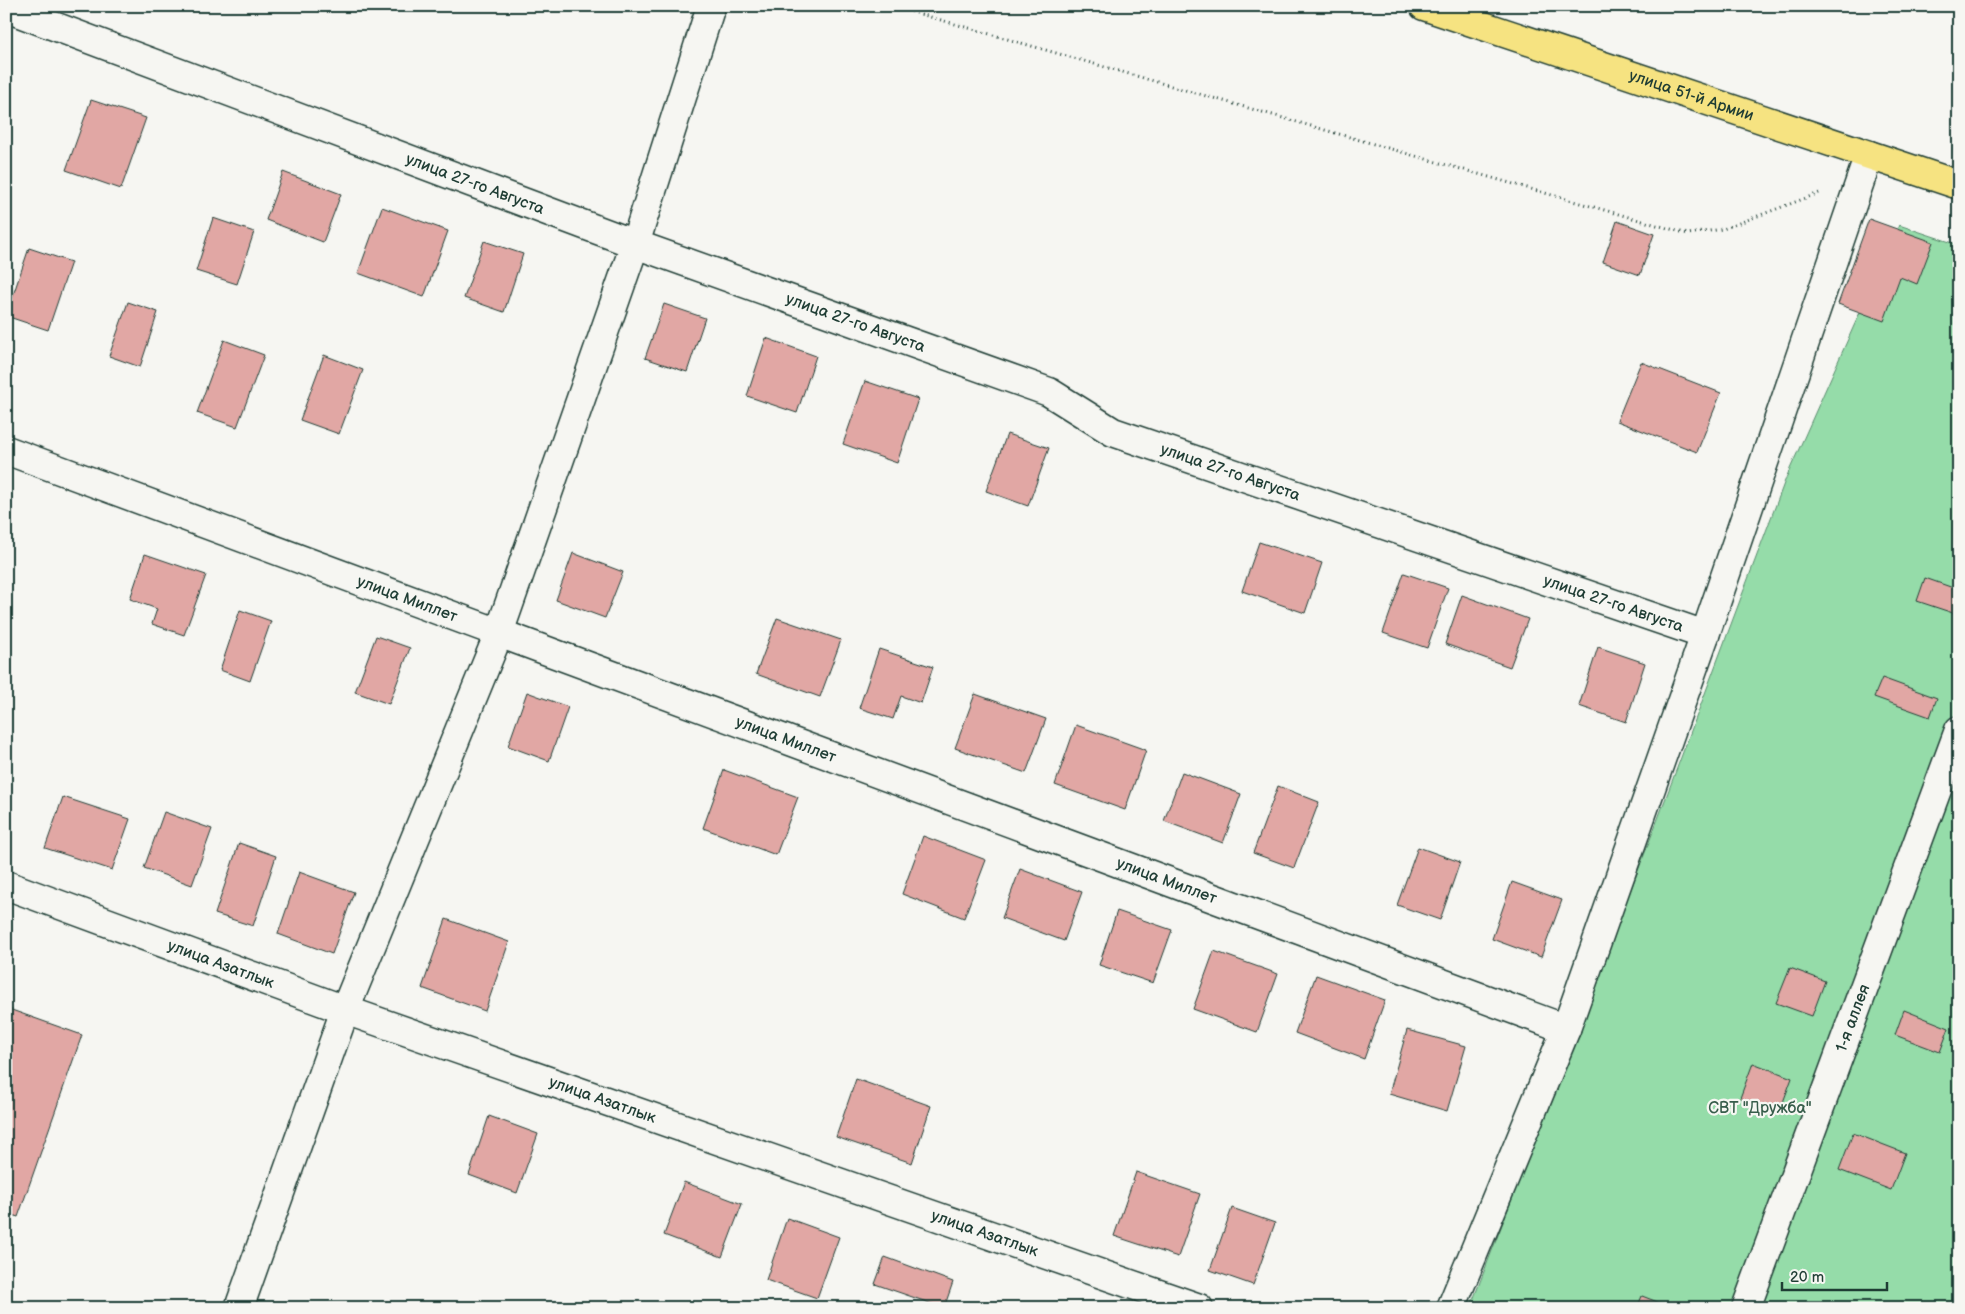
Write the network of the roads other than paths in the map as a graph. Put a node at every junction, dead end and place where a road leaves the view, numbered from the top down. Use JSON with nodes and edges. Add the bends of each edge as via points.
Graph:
{"nodes":[{"id":1,"x":711,"y":6,"type":"edge"},
{"id":2,"x":1424,"y":6,"type":"edge"},
{"id":3,"x":6,"y":8,"type":"edge"},
{"id":4,"x":1869,"y":155,"type":"junction"},
{"id":5,"x":1959,"y":185,"type":"edge"},
{"id":6,"x":634,"y":244,"type":"junction"},
{"id":7,"x":6,"y":450,"type":"edge"},
{"id":8,"x":499,"y":633,"type":"junction"},
{"id":9,"x":1705,"y":635,"type":"junction"},
{"id":10,"x":1959,"y":730,"type":"edge"},
{"id":11,"x":6,"y":885,"type":"edge"},
{"id":12,"x":344,"y":1010,"type":"junction"},
{"id":13,"x":1566,"y":1029,"type":"junction"},
{"id":14,"x":239,"y":1308,"type":"edge"},
{"id":15,"x":1199,"y":1308,"type":"edge"},
{"id":16,"x":1451,"y":1308,"type":"edge"},
{"id":17,"x":1746,"y":1308,"type":"edge"}],
"edges":[{"from":1,"to":6,"type":"street"},
{"from":2,"to":4,"type":"main road","name":"улица 51-й Армии"},
{"from":3,"to":6,"type":"street","name":"улица 27-го Августа"},
{"from":4,"to":5,"type":"main road","name":"улица 51-й Армии"},
{"from":4,"to":9,"type":"street"},
{"from":6,"to":8,"type":"street"},
{"from":6,"to":9,"type":"street","name":"улица 27-го Августа","via":[[1049,392],[1113,432]]},
{"from":7,"to":8,"type":"street","name":"улица Миллет"},
{"from":8,"to":12,"type":"street"},
{"from":8,"to":13,"type":"street","name":"улица Миллет"},
{"from":9,"to":13,"type":"street"},
{"from":10,"to":17,"type":"street","name":"1-я аллея"},
{"from":11,"to":12,"type":"street","name":"улица Азатлык"},
{"from":12,"to":14,"type":"street"},
{"from":12,"to":15,"type":"street","name":"улица Азатлык"},
{"from":13,"to":16,"type":"street"}]}
